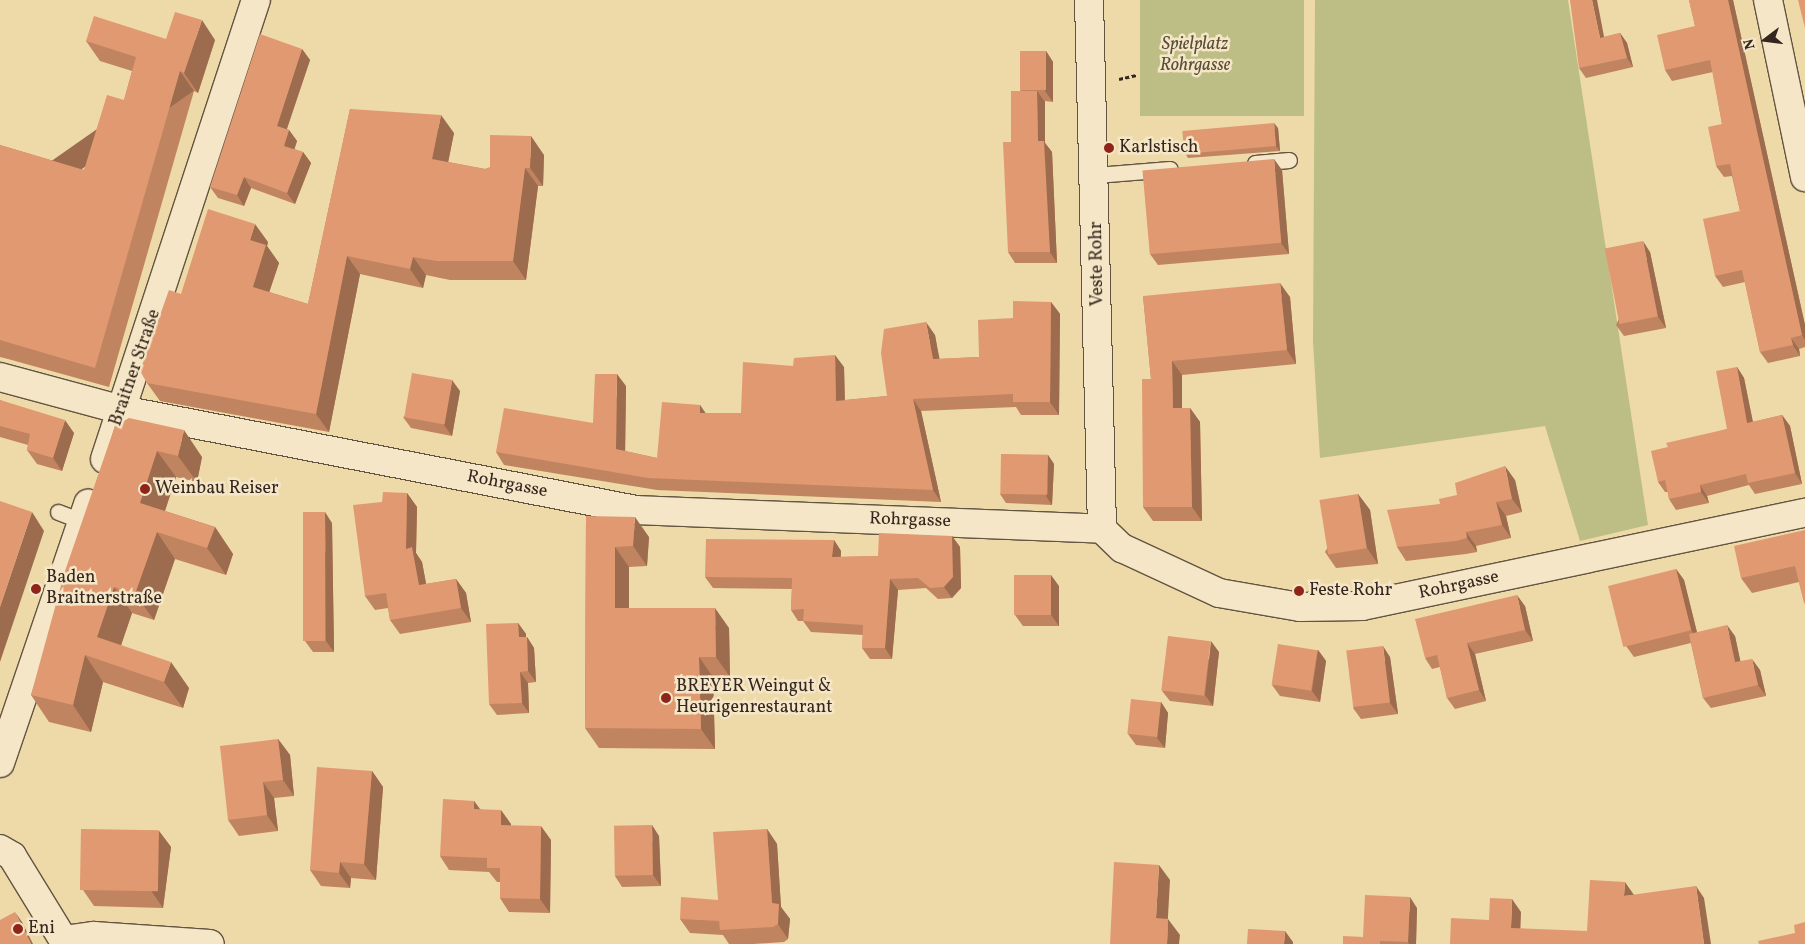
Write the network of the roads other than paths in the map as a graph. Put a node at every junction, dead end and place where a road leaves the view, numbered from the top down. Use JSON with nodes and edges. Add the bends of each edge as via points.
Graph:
{"nodes":[{"id":1,"x":256,"y":0,"type":"edge"},
{"id":2,"x":1089,"y":0,"type":"edge"},
{"id":3,"x":1768,"y":0,"type":"edge"},
{"id":4,"x":1290,"y":160,"type":"dead end"},
{"id":5,"x":1241,"y":164,"type":"edge"},
{"id":6,"x":1183,"y":168,"type":"edge"},
{"id":7,"x":1096,"y":175,"type":"junction"},
{"id":8,"x":1805,"y":177,"type":"edge"},
{"id":9,"x":0,"y":378,"type":"edge"},
{"id":10,"x":122,"y":410,"type":"junction"},
{"id":11,"x":1805,"y":514,"type":"edge"},
{"id":12,"x":1102,"y":529,"type":"junction"},
{"id":13,"x":0,"y":763,"type":"edge"},
{"id":14,"x":0,"y":850,"type":"edge"},
{"id":15,"x":62,"y":943,"type":"edge"},
{"id":16,"x":210,"y":944,"type":"edge"}],
"edges":[{"from":1,"to":10,"type":"street","name":"Braitner Straße"},
{"from":2,"to":7,"type":"street","name":"Veste Rohr"},
{"from":3,"to":8,"type":"street"},
{"from":4,"to":5,"type":"lane"},
{"from":6,"to":7,"type":"lane"},
{"from":7,"to":12,"type":"street","name":"Veste Rohr"},
{"from":9,"to":10,"type":"street","name":"Rohrgasse"},
{"from":10,"to":12,"type":"street","name":"Rohrgasse","via":[[636,510]]},
{"from":10,"to":13,"type":"street","name":"Braitner Straße","via":[[70,517]]},
{"from":11,"to":12,"type":"street","name":"Rohrgasse","via":[[1353,606],[1300,607],[1219,593],[1122,548]]},
{"from":14,"to":15,"type":"street","via":[[12,856]]},
{"from":15,"to":16,"type":"street","via":[[94,936]]}]}
